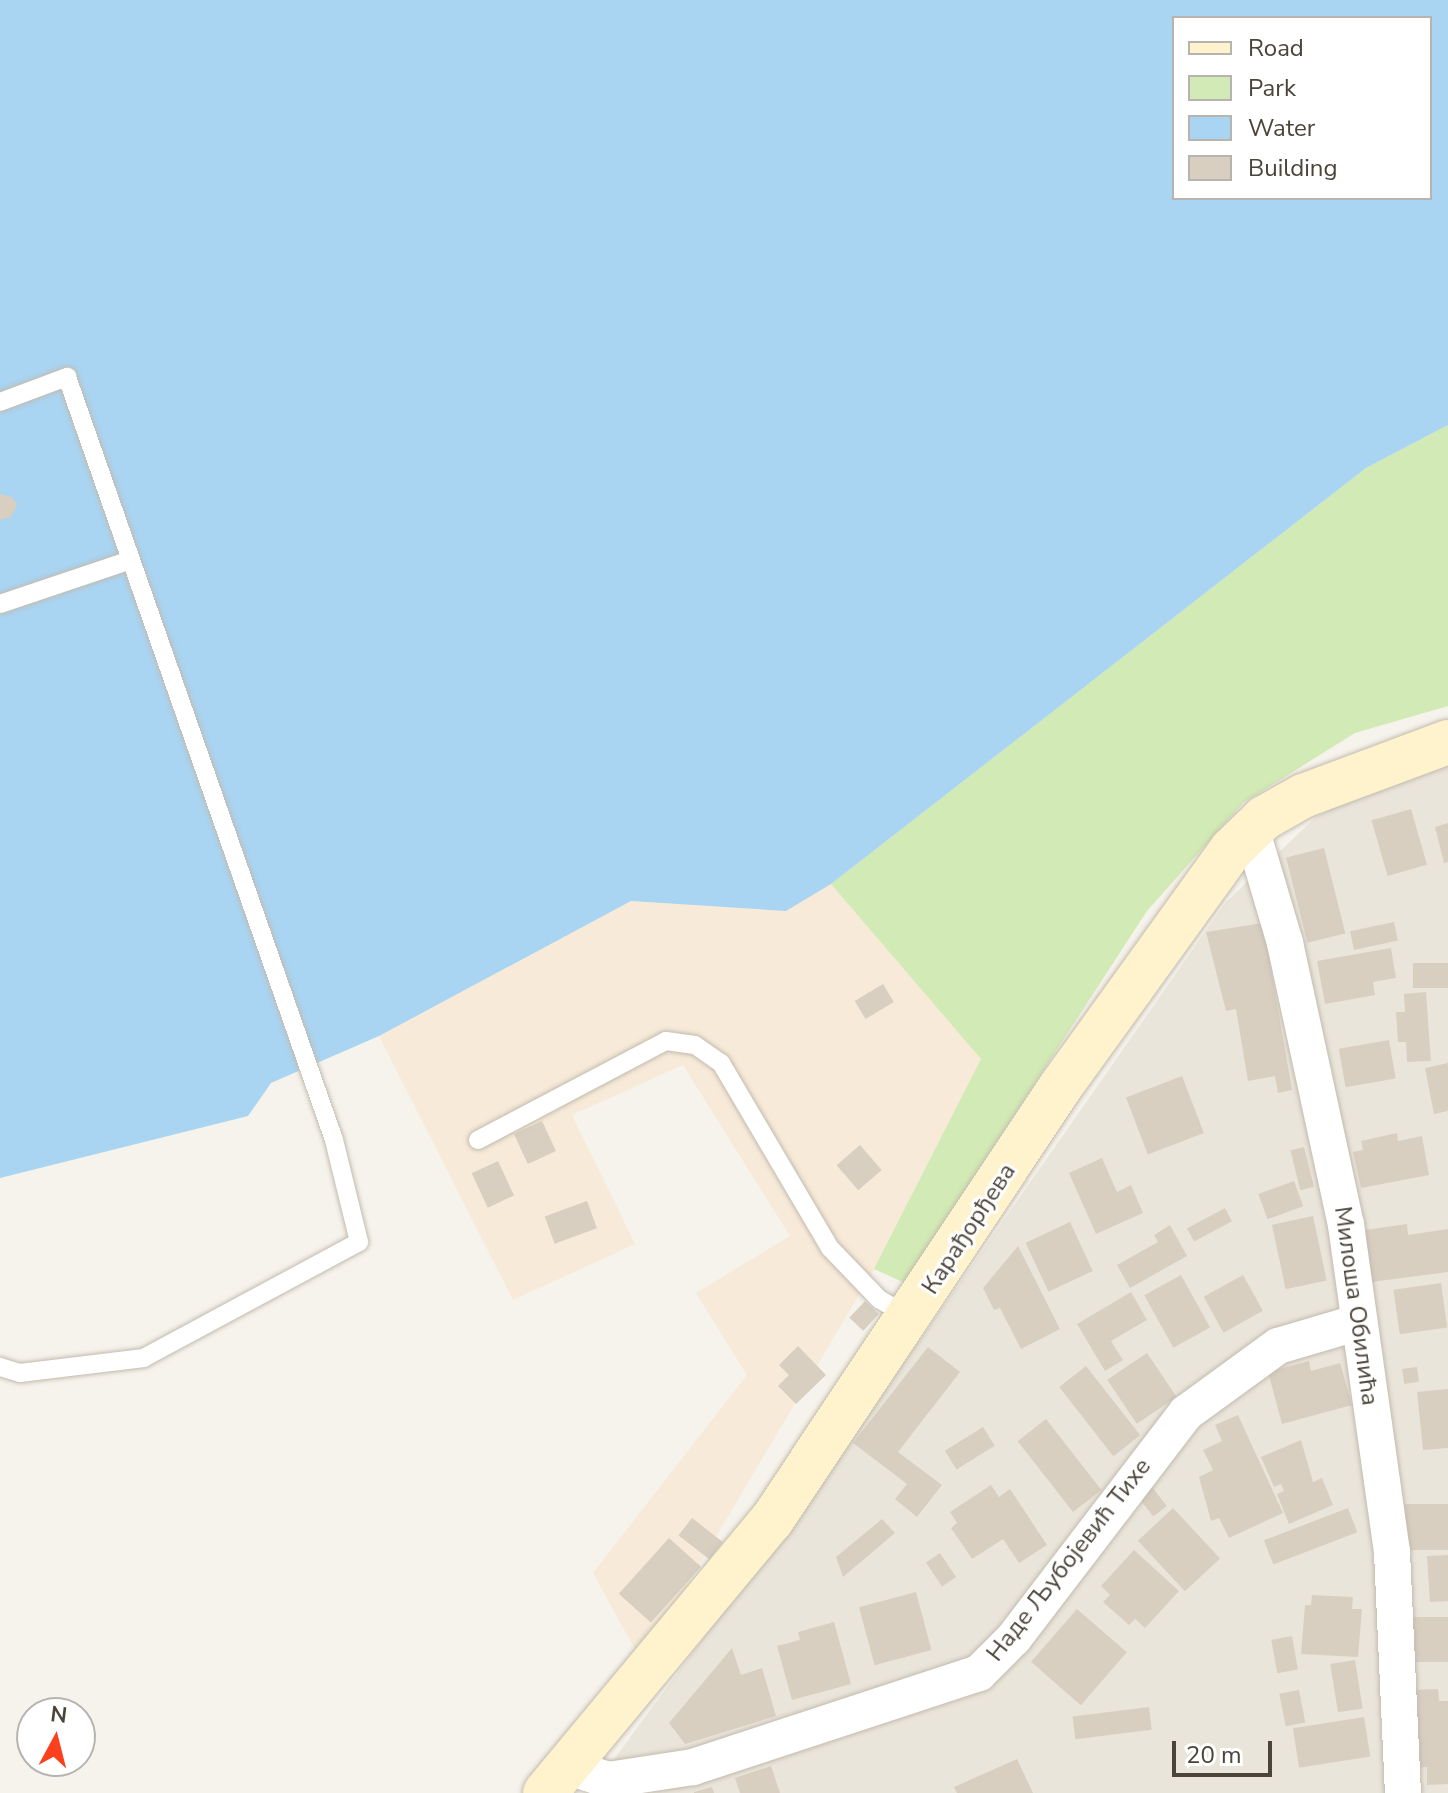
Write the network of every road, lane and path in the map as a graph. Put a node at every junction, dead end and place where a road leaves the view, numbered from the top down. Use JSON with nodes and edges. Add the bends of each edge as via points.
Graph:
{"nodes":[{"id":1,"x":0,"y":402,"type":"edge"},
{"id":2,"x":131,"y":560,"type":"junction"},
{"id":3,"x":0,"y":604,"type":"edge"},
{"id":4,"x":1448,"y":742,"type":"edge"},
{"id":5,"x":1251,"y":828,"type":"junction"},
{"id":6,"x":478,"y":1140,"type":"dead end"},
{"id":7,"x":911,"y":1319,"type":"junction"},
{"id":8,"x":1359,"y":1322,"type":"junction"},
{"id":9,"x":0,"y":1367,"type":"edge"},
{"id":10,"x":556,"y":1779,"type":"edge"},
{"id":11,"x":1403,"y":1793,"type":"edge"}],
"edges":[{"from":1,"to":2,"type":"lane","via":[[67,377]]},
{"from":2,"to":3,"type":"lane"},
{"from":2,"to":9,"type":"lane","via":[[334,1140],[359,1242],[144,1358],[20,1373]]},
{"from":4,"to":5,"type":"main road","name":"Карађорђева","via":[[1303,796]]},
{"from":5,"to":7,"type":"main road","name":"Карађорђева","via":[[1183,911],[1070,1073]]},
{"from":5,"to":8,"type":"street","name":"Милоша Обилића","via":[[1285,943],[1323,1113]]},
{"from":6,"to":7,"type":"lane","via":[[666,1041],[695,1045],[721,1063],[830,1248],[879,1299]]},
{"from":7,"to":10,"type":"main road","name":"Карађорђева","via":[[772,1520]]},
{"from":8,"to":10,"type":"street","name":"Наде Љубојевић Тихе","via":[[1278,1346],[1186,1413],[1014,1638],[992,1663],[965,1681],[693,1767],[640,1779]]},
{"from":8,"to":11,"type":"street","name":"Милоша Обилића","via":[[1392,1552]]}]}
